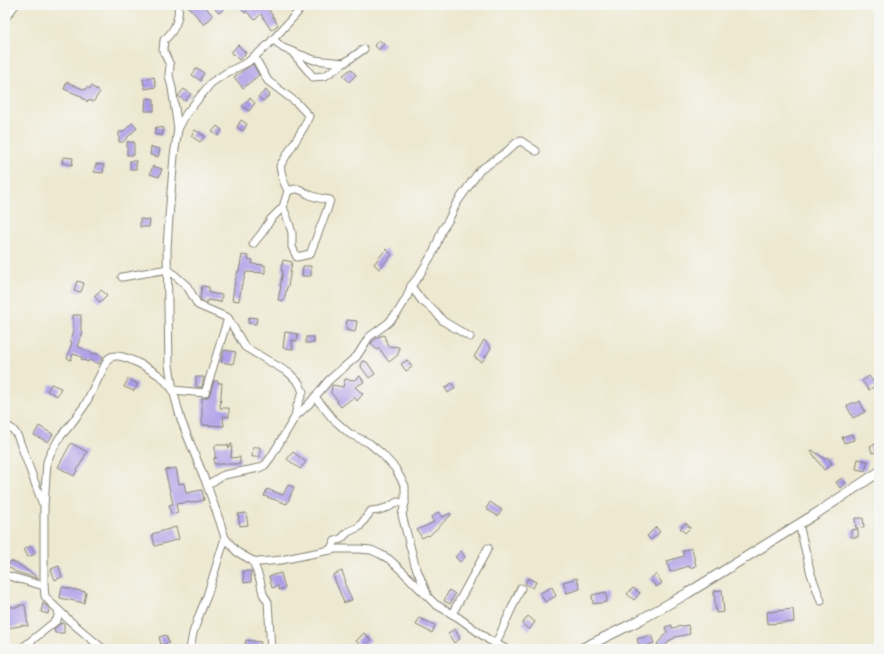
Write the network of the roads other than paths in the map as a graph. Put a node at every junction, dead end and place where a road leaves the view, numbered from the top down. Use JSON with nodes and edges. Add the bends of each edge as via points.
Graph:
{"nodes":[{"id":1,"x":15,"y":5,"type":"edge"},
{"id":2,"x":178,"y":5,"type":"edge"},
{"id":3,"x":302,"y":5,"type":"edge"},
{"id":4,"x":5,"y":18,"type":"edge"},
{"id":5,"x":273,"y":40,"type":"junction"},
{"id":6,"x":364,"y":49,"type":"dead end"},
{"id":7,"x":292,"y":51,"type":"junction"},
{"id":8,"x":254,"y":56,"type":"junction"},
{"id":9,"x":344,"y":63,"type":"junction"},
{"id":10,"x":178,"y":129,"type":"junction"},
{"id":11,"x":536,"y":151,"type":"dead end"},
{"id":12,"x":288,"y":191,"type":"junction"},
{"id":13,"x":283,"y":208,"type":"junction"},
{"id":14,"x":253,"y":244,"type":"dead end"},
{"id":15,"x":168,"y":269,"type":"junction"},
{"id":16,"x":122,"y":276,"type":"dead end"},
{"id":17,"x":411,"y":286,"type":"junction"},
{"id":18,"x":228,"y":318,"type":"junction"},
{"id":19,"x":470,"y":337,"type":"dead end"},
{"id":20,"x":173,"y":390,"type":"junction"},
{"id":21,"x":315,"y":397,"type":"junction"},
{"id":22,"x":295,"y":417,"type":"junction"},
{"id":23,"x":5,"y":425,"type":"edge"},
{"id":24,"x":879,"y":472,"type":"edge"},
{"id":25,"x":207,"y":485,"type":"junction"},
{"id":26,"x":405,"y":503,"type":"junction"},
{"id":27,"x":44,"y":506,"type":"junction"},
{"id":28,"x":799,"y":524,"type":"junction"},
{"id":29,"x":225,"y":538,"type":"junction"},
{"id":30,"x":488,"y":548,"type":"dead end"},
{"id":31,"x":330,"y":550,"type":"junction"},
{"id":32,"x":253,"y":561,"type":"junction"},
{"id":33,"x":5,"y":576,"type":"edge"},
{"id":34,"x":44,"y":586,"type":"junction"},
{"id":35,"x":521,"y":588,"type":"dead end"},
{"id":36,"x":427,"y":596,"type":"junction"},
{"id":37,"x":821,"y":601,"type":"dead end"},
{"id":38,"x":59,"y":611,"type":"junction"},
{"id":39,"x":452,"y":614,"type":"junction"},
{"id":40,"x":496,"y":644,"type":"junction"},
{"id":41,"x":22,"y":649,"type":"edge"},
{"id":42,"x":103,"y":649,"type":"edge"},
{"id":43,"x":190,"y":649,"type":"edge"},
{"id":44,"x":271,"y":649,"type":"edge"},
{"id":45,"x":506,"y":649,"type":"edge"},
{"id":46,"x":581,"y":649,"type":"edge"}],
"edges":[{"from":1,"to":4,"type":"street"},
{"from":2,"to":10,"type":"street","via":[[174,30],[164,40],[163,50],[170,65],[169,76]]},
{"from":3,"to":5,"type":"street"},
{"from":5,"to":7,"type":"street"},
{"from":5,"to":8,"type":"street"},
{"from":6,"to":9,"type":"street"},
{"from":7,"to":9,"type":"street","via":[[314,60]]},
{"from":7,"to":9,"type":"street","via":[[313,77],[325,76]]},
{"from":8,"to":10,"type":"street","via":[[211,83],[186,114]]},
{"from":8,"to":12,"type":"street","via":[[268,82],[297,103],[309,116],[280,166]]},
{"from":10,"to":15,"type":"street","via":[[169,217]]},
{"from":11,"to":17,"type":"street","via":[[521,141],[480,170],[456,204],[434,251]]},
{"from":12,"to":13,"type":"street"},
{"from":12,"to":13,"type":"street","via":[[303,190],[309,195],[330,200],[310,254],[297,257],[292,247],[292,233]]},
{"from":13,"to":14,"type":"street","via":[[271,219]]},
{"from":15,"to":16,"type":"street"},
{"from":15,"to":18,"type":"street","via":[[187,286],[198,305]]},
{"from":15,"to":20,"type":"street","via":[[169,365]]},
{"from":17,"to":19,"type":"street","via":[[422,301],[443,321]]},
{"from":17,"to":21,"type":"street","via":[[398,312],[370,337],[357,356],[329,380]]},
{"from":18,"to":20,"type":"street","via":[[205,393]]},
{"from":18,"to":22,"type":"street","via":[[246,348],[299,383],[302,392]]},
{"from":20,"to":25,"type":"street","via":[[181,420]]},
{"from":20,"to":27,"type":"street","via":[[159,375],[136,362],[122,356],[111,356],[85,405],[50,454],[47,462]]},
{"from":21,"to":22,"type":"street"},
{"from":21,"to":26,"type":"street","via":[[333,419],[350,434],[381,453],[395,468],[405,486]]},
{"from":22,"to":25,"type":"street","via":[[271,457],[262,466],[224,475]]},
{"from":23,"to":27,"type":"street","via":[[11,427],[18,436]]},
{"from":24,"to":28,"type":"street"},
{"from":25,"to":29,"type":"street"},
{"from":26,"to":31,"type":"street","via":[[397,502],[389,507],[371,511],[359,527],[335,540]]},
{"from":26,"to":36,"type":"street","via":[[402,515]]},
{"from":27,"to":34,"type":"street"},
{"from":28,"to":37,"type":"street","via":[[811,574]]},
{"from":28,"to":46,"type":"street","via":[[688,593]]},
{"from":29,"to":32,"type":"street","via":[[237,552]]},
{"from":29,"to":43,"type":"street"},
{"from":30,"to":39,"type":"street"},
{"from":31,"to":32,"type":"street","via":[[276,561]]},
{"from":31,"to":36,"type":"street","via":[[359,549],[380,554],[389,559]]},
{"from":32,"to":44,"type":"street","via":[[268,602]]},
{"from":33,"to":34,"type":"street"},
{"from":34,"to":38,"type":"street","via":[[45,596]]},
{"from":35,"to":40,"type":"street"},
{"from":36,"to":39,"type":"street"},
{"from":38,"to":41,"type":"street","via":[[57,620]]},
{"from":38,"to":42,"type":"street"},
{"from":39,"to":40,"type":"street"},
{"from":40,"to":45,"type":"street"}]}
